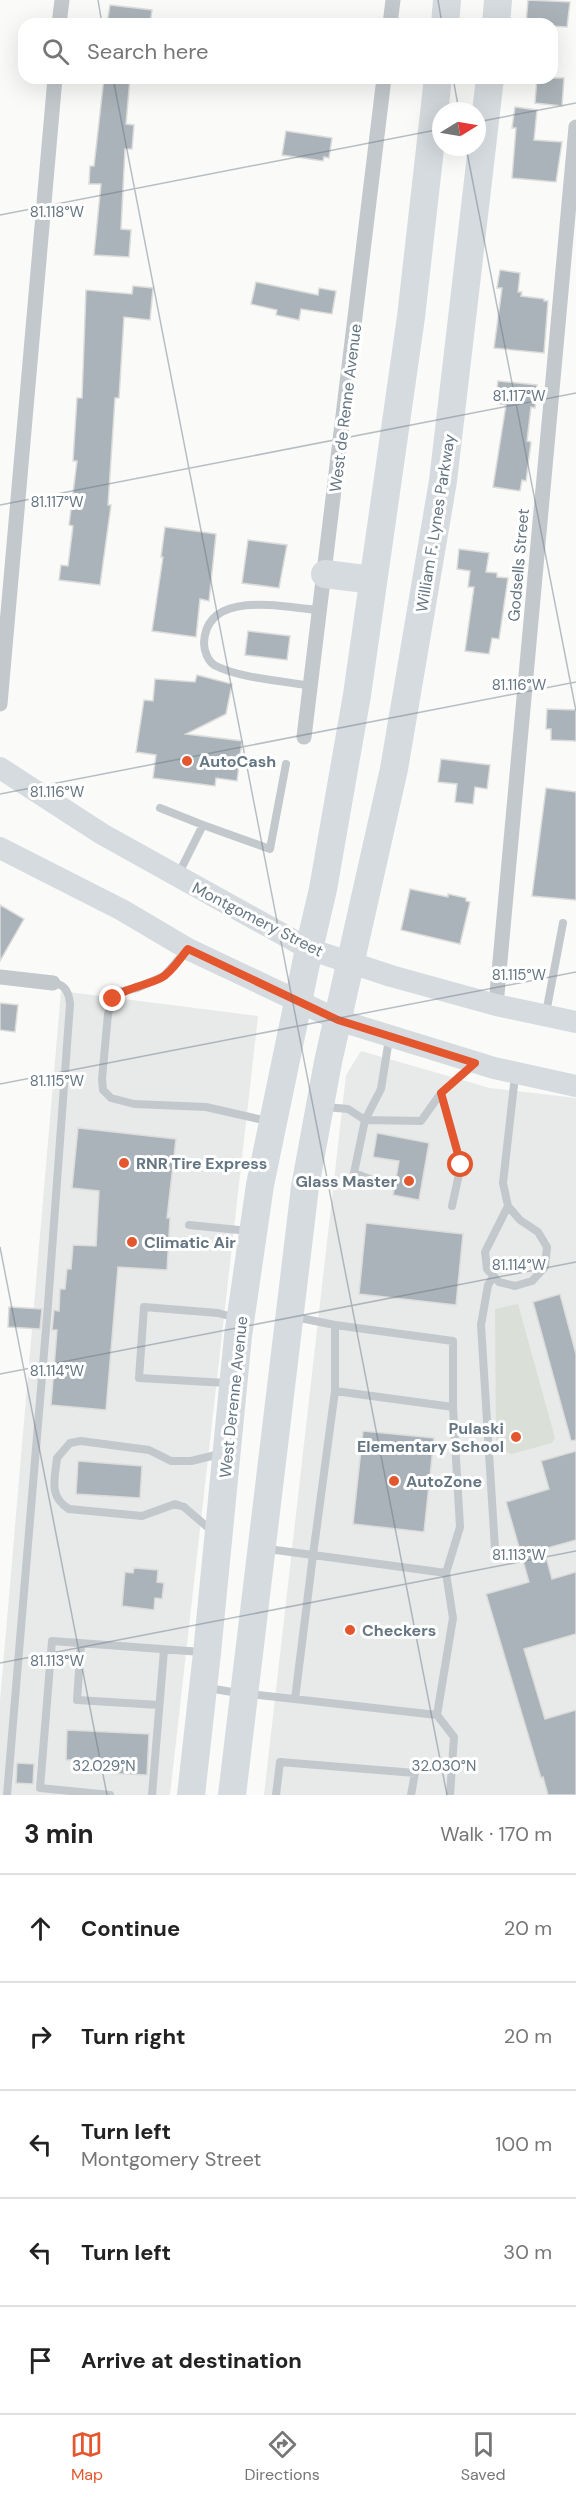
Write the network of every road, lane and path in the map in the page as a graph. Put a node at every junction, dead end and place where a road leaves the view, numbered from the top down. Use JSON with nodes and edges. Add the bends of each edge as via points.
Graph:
{"nodes":[{"id":1,"x":62,"y":0,"type":"edge"},
{"id":2,"x":393,"y":0,"type":"edge"},
{"id":3,"x":447,"y":0,"type":"edge"},
{"id":4,"x":498,"y":0,"type":"edge"},
{"id":5,"x":60,"y":18,"type":"edge"},
{"id":6,"x":391,"y":18,"type":"edge"},
{"id":7,"x":446,"y":18,"type":"edge"},
{"id":8,"x":496,"y":18,"type":"edge"},
{"id":9,"x":54,"y":84,"type":"edge"},
{"id":10,"x":383,"y":84,"type":"edge"},
{"id":11,"x":437,"y":84,"type":"edge"},
{"id":12,"x":489,"y":84,"type":"edge"},
{"id":13,"x":576,"y":127,"type":"edge"},
{"id":14,"x":325,"y":574,"type":"junction"},
{"id":15,"x":373,"y":580,"type":"junction"},
{"id":16,"x":320,"y":610,"type":"junction"},
{"id":17,"x":311,"y":686,"type":"junction"},
{"id":18,"x":0,"y":704,"type":"edge"},
{"id":19,"x":304,"y":737,"type":"dead end"},
{"id":20,"x":286,"y":764,"type":"dead end"},
{"id":21,"x":0,"y":768,"type":"edge"},
{"id":22,"x":160,"y":808,"type":"dead end"},
{"id":23,"x":203,"y":825,"type":"junction"},
{"id":24,"x":0,"y":848,"type":"edge"},
{"id":25,"x":177,"y":877,"type":"junction"},
{"id":26,"x":563,"y":923,"type":"dead end"},
{"id":27,"x":188,"y":949,"type":"junction"},
{"id":28,"x":309,"y":949,"type":"junction"},
{"id":29,"x":352,"y":964,"type":"junction"},
{"id":30,"x":0,"y":977,"type":"edge"},
{"id":31,"x":53,"y":983,"type":"joint"},
{"id":32,"x":299,"y":1003,"type":"junction"},
{"id":33,"x":496,"y":1005,"type":"junction"},
{"id":34,"x":546,"y":1016,"type":"junction"},
{"id":35,"x":338,"y":1020,"type":"junction"},
{"id":36,"x":576,"y":1022,"type":"edge"},
{"id":37,"x":389,"y":1037,"type":"junction"},
{"id":38,"x":475,"y":1063,"type":"junction"},
{"id":39,"x":515,"y":1073,"type":"junction"},
{"id":40,"x":576,"y":1086,"type":"edge"},
{"id":41,"x":441,"y":1093,"type":"junction"},
{"id":42,"x":320,"y":1106,"type":"junction"},
{"id":43,"x":365,"y":1120,"type":"junction"},
{"id":44,"x":273,"y":1123,"type":"junction"},
{"id":45,"x":380,"y":1183,"type":"dead end"},
{"id":46,"x":452,"y":1206,"type":"dead end"},
{"id":47,"x":508,"y":1206,"type":"junction"},
{"id":48,"x":189,"y":1226,"type":"dead end"},
{"id":49,"x":253,"y":1232,"type":"junction"},
{"id":50,"x":494,"y":1276,"type":"junction"},
{"id":51,"x":289,"y":1316,"type":"junction"},
{"id":52,"x":240,"y":1319,"type":"junction"},
{"id":53,"x":335,"y":1325,"type":"junction"},
{"id":54,"x":233,"y":1383,"type":"junction"},
{"id":55,"x":335,"y":1391,"type":"junction"},
{"id":56,"x":453,"y":1407,"type":"junction"},
{"id":57,"x":227,"y":1451,"type":"junction"},
{"id":58,"x":219,"y":1536,"type":"junction"},
{"id":59,"x":261,"y":1548,"type":"junction"},
{"id":60,"x":495,"y":1549,"type":"dead end"},
{"id":61,"x":313,"y":1555,"type":"junction"},
{"id":62,"x":446,"y":1573,"type":"junction"},
{"id":63,"x":81,"y":1644,"type":"junction"},
{"id":64,"x":164,"y":1650,"type":"junction"},
{"id":65,"x":207,"y":1653,"type":"junction"},
{"id":66,"x":204,"y":1688,"type":"junction"},
{"id":67,"x":244,"y":1694,"type":"junction"},
{"id":68,"x":295,"y":1699,"type":"junction"},
{"id":69,"x":159,"y":1705,"type":"junction"},
{"id":70,"x":437,"y":1715,"type":"junction"},
{"id":71,"x":7,"y":1795,"type":"edge"},
{"id":72,"x":110,"y":1795,"type":"edge"},
{"id":73,"x":152,"y":1795,"type":"edge"},
{"id":74,"x":191,"y":1795,"type":"edge"},
{"id":75,"x":232,"y":1795,"type":"edge"},
{"id":76,"x":276,"y":1795,"type":"edge"},
{"id":77,"x":411,"y":1795,"type":"edge"},
{"id":78,"x":450,"y":1795,"type":"edge"}],
"edges":[{"from":1,"to":5,"type":"street"},
{"from":2,"to":6,"type":"street"},
{"from":3,"to":7,"type":"highway"},
{"from":4,"to":8,"type":"highway"},
{"from":9,"to":18,"type":"street"},
{"from":10,"to":14,"type":"street","name":"West de Renne Avenue"},
{"from":11,"to":15,"type":"highway","via":[[411,317]]},
{"from":12,"to":29,"type":"highway","name":"William F. Lynes Parkway","via":[[443,481],[394,769]]},
{"from":13,"to":33,"type":"street","name":"Godsells Street"},
{"from":14,"to":15,"type":"highway"},
{"from":14,"to":16,"type":"street","name":"West de Renne Avenue"},
{"from":15,"to":28,"type":"highway","via":[[357,695]]},
{"from":16,"to":17,"type":"street","name":"West de Renne Avenue"},
{"from":16,"to":17,"type":"lane","via":[[236,605],[221,610],[207,624],[204,644],[214,665]]},
{"from":17,"to":19,"type":"street","name":"West de Renne Avenue"},
{"from":20,"to":23,"type":"lane","via":[[270,849]]},
{"from":21,"to":25,"type":"street","name":"Montgomery Street"},
{"from":22,"to":23,"type":"lane"},
{"from":23,"to":25,"type":"lane"},
{"from":24,"to":27,"type":"street","via":[[122,910]]},
{"from":25,"to":28,"type":"street","name":"Montgomery Street"},
{"from":26,"to":34,"type":"lane"},
{"from":27,"to":32,"type":"street"},
{"from":27,"to":44,"type":"lane","via":[[164,976],[118,992],[113,999],[108,1014],[103,1090],[111,1098],[134,1104],[206,1107]]},
{"from":28,"to":29,"type":"street","name":"Montgomery Street"},
{"from":28,"to":32,"type":"highway"},
{"from":29,"to":33,"type":"street","name":"Montgomery Street"},
{"from":29,"to":35,"type":"highway"},
{"from":30,"to":31,"type":"street"},
{"from":31,"to":71,"type":"lane","via":[[67,989],[70,1004]]},
{"from":32,"to":35,"type":"street"},
{"from":32,"to":44,"type":"highway","name":"West Derenne Avenue"},
{"from":33,"to":34,"type":"street","name":"Montgomery Street"},
{"from":34,"to":36,"type":"street","name":"Montgomery Street"},
{"from":35,"to":37,"type":"street"},
{"from":35,"to":42,"type":"highway"},
{"from":37,"to":38,"type":"street"},
{"from":37,"to":43,"type":"lane","via":[[381,1089]]},
{"from":38,"to":39,"type":"street"},
{"from":38,"to":41,"type":"lane"},
{"from":39,"to":40,"type":"street"},
{"from":39,"to":47,"type":"lane","via":[[503,1183]]},
{"from":41,"to":43,"type":"lane","via":[[421,1122]]},
{"from":41,"to":46,"type":"lane","via":[[461,1165]]},
{"from":42,"to":43,"type":"lane","via":[[348,1108]]},
{"from":42,"to":51,"type":"highway","via":[[305,1187]]},
{"from":43,"to":45,"type":"lane","via":[[354,1173]]},
{"from":44,"to":49,"type":"highway","name":"West Derenne Avenue"},
{"from":47,"to":50,"type":"lane","via":[[484,1252],[487,1269]]},
{"from":47,"to":50,"type":"lane","via":[[538,1232],[547,1247],[545,1267],[532,1281],[515,1286],[499,1282]]},
{"from":48,"to":49,"type":"lane"},
{"from":49,"to":52,"type":"highway","name":"West Derenne Avenue"},
{"from":50,"to":60,"type":"lane","via":[[488,1285],[482,1325]]},
{"from":51,"to":53,"type":"lane"},
{"from":51,"to":59,"type":"highway"},
{"from":52,"to":54,"type":"highway","name":"West Derenne Avenue"},
{"from":52,"to":54,"type":"lane","via":[[218,1313],[144,1307],[139,1378]]},
{"from":53,"to":55,"type":"lane"},
{"from":53,"to":56,"type":"lane","via":[[453,1341]]},
{"from":54,"to":57,"type":"highway","name":"West Derenne Avenue"},
{"from":55,"to":56,"type":"lane"},
{"from":55,"to":61,"type":"lane"},
{"from":56,"to":62,"type":"lane","via":[[460,1527]]},
{"from":57,"to":58,"type":"highway","name":"West Derenne Avenue"},
{"from":57,"to":58,"type":"lane","via":[[191,1461],[171,1461],[149,1450],[81,1441],[70,1443],[57,1458],[55,1495],[69,1509],[142,1516],[175,1504]]},
{"from":58,"to":65,"type":"highway","name":"West Derenne Avenue"},
{"from":59,"to":61,"type":"lane"},
{"from":59,"to":67,"type":"highway"},
{"from":61,"to":62,"type":"lane"},
{"from":61,"to":68,"type":"lane"},
{"from":62,"to":70,"type":"lane","via":[[453,1618]]},
{"from":63,"to":64,"type":"lane"},
{"from":63,"to":69,"type":"lane","via":[[77,1700]]},
{"from":63,"to":72,"type":"lane","via":[[52,1641],[40,1788]]},
{"from":64,"to":65,"type":"lane"},
{"from":64,"to":69,"type":"lane"},
{"from":65,"to":66,"type":"highway","name":"West Derenne Avenue"},
{"from":66,"to":67,"type":"lane"},
{"from":66,"to":74,"type":"highway","name":"West Derenne Avenue"},
{"from":67,"to":68,"type":"lane"},
{"from":67,"to":75,"type":"highway"},
{"from":68,"to":70,"type":"lane"},
{"from":69,"to":73,"type":"lane"},
{"from":70,"to":78,"type":"lane","via":[[454,1737]]},
{"from":76,"to":77,"type":"lane","via":[[280,1762],[415,1773]]}]}
